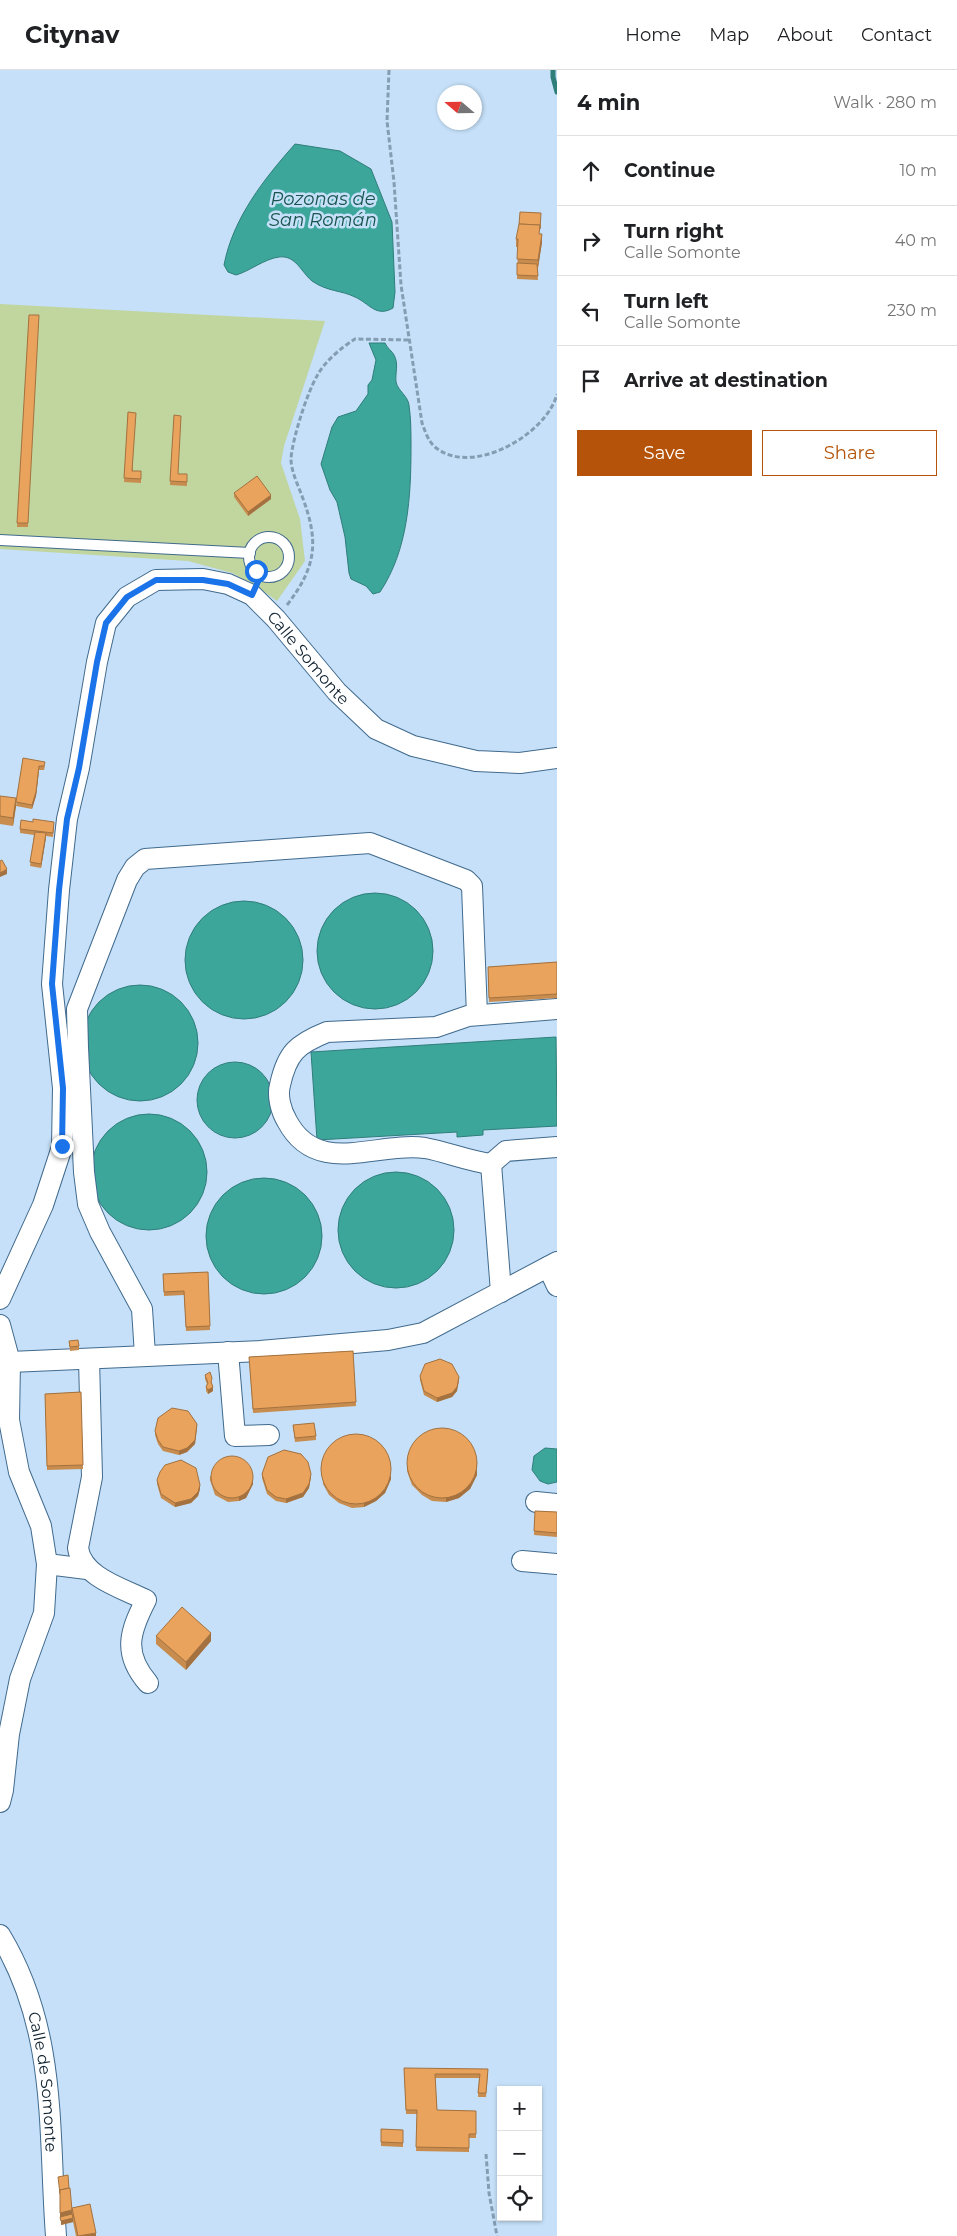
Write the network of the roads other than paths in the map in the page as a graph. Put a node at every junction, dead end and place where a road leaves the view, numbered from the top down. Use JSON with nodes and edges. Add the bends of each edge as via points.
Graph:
{"nodes":[{"id":1,"x":0,"y":540,"type":"edge"},
{"id":2,"x":250,"y":553,"type":"junction"},
{"id":3,"x":261,"y":575,"type":"junction"},
{"id":4,"x":252,"y":595,"type":"junction"},
{"id":5,"x":557,"y":758,"type":"edge"},
{"id":6,"x":557,"y":1009,"type":"edge"},
{"id":7,"x":477,"y":1015,"type":"junction"},
{"id":8,"x":557,"y":1147,"type":"edge"},
{"id":9,"x":491,"y":1164,"type":"junction"},
{"id":10,"x":552,"y":1264,"type":"edge"},
{"id":11,"x":557,"y":1286,"type":"edge"},
{"id":12,"x":501,"y":1292,"type":"junction"},
{"id":13,"x":0,"y":1299,"type":"edge"},
{"id":14,"x":0,"y":1325,"type":"edge"},
{"id":15,"x":228,"y":1352,"type":"junction"},
{"id":16,"x":145,"y":1356,"type":"junction"},
{"id":17,"x":89,"y":1359,"type":"junction"},
{"id":18,"x":10,"y":1362,"type":"junction"},
{"id":19,"x":269,"y":1435,"type":"dead end"},
{"id":20,"x":536,"y":1502,"type":"dead end"},
{"id":21,"x":557,"y":1504,"type":"edge"},
{"id":22,"x":522,"y":1561,"type":"dead end"},
{"id":23,"x":47,"y":1564,"type":"junction"},
{"id":24,"x":557,"y":1564,"type":"edge"},
{"id":25,"x":86,"y":1569,"type":"junction"},
{"id":26,"x":148,"y":1682,"type":"dead end"},
{"id":27,"x":0,"y":1802,"type":"edge"},
{"id":28,"x":0,"y":1935,"type":"edge"},
{"id":29,"x":56,"y":2236,"type":"edge"}],
"edges":[{"from":1,"to":2,"type":"lane"},
{"from":2,"to":3,"type":"lane","via":[[252,566]]},
{"from":2,"to":3,"type":"lane","via":[[256,542],[268,537],[280,540],[288,550],[288,563],[280,573]]},
{"from":3,"to":4,"type":"lane"},
{"from":4,"to":5,"type":"street","name":"Calle Somonte","via":[[337,692],[376,729],[413,746],[476,760],[520,763]]},
{"from":4,"to":13,"type":"street","name":"Calle Somonte","via":[[228,584],[203,580],[156,580],[127,597],[106,623],[67,819],[59,890],[52,984],[63,1088],[62,1146],[43,1205]]},
{"from":6,"to":7,"type":"street"},
{"from":7,"to":9,"type":"street","via":[[436,1027],[327,1032],[294,1050],[284,1066],[279,1089],[282,1112],[292,1131],[308,1146],[326,1153],[424,1148]]},
{"from":7,"to":16,"type":"street","via":[[472,886],[466,880],[370,843],[145,859],[135,867],[77,1009],[88,1204],[142,1309]]},
{"from":8,"to":9,"type":"street","via":[[506,1152]]},
{"from":9,"to":12,"type":"street"},
{"from":10,"to":11,"type":"street"},
{"from":10,"to":12,"type":"street"},
{"from":12,"to":15,"type":"street","via":[[423,1333],[388,1340]]},
{"from":14,"to":18,"type":"street"},
{"from":15,"to":16,"type":"street"},
{"from":15,"to":19,"type":"street","via":[[236,1436]]},
{"from":16,"to":17,"type":"street"},
{"from":17,"to":18,"type":"street"},
{"from":17,"to":25,"type":"street","via":[[92,1477],[78,1548],[79,1558]]},
{"from":18,"to":23,"type":"street","via":[[9,1420],[19,1472],[41,1526]]},
{"from":20,"to":21,"type":"street"},
{"from":22,"to":24,"type":"street"},
{"from":23,"to":25,"type":"street"},
{"from":23,"to":27,"type":"street","via":[[44,1614],[20,1679]]},
{"from":25,"to":26,"type":"street","via":[[146,1600],[130,1640],[133,1659]]},
{"from":28,"to":29,"type":"street","name":"Calle de Somonte","via":[[28,1992],[49,2088]]}]}
